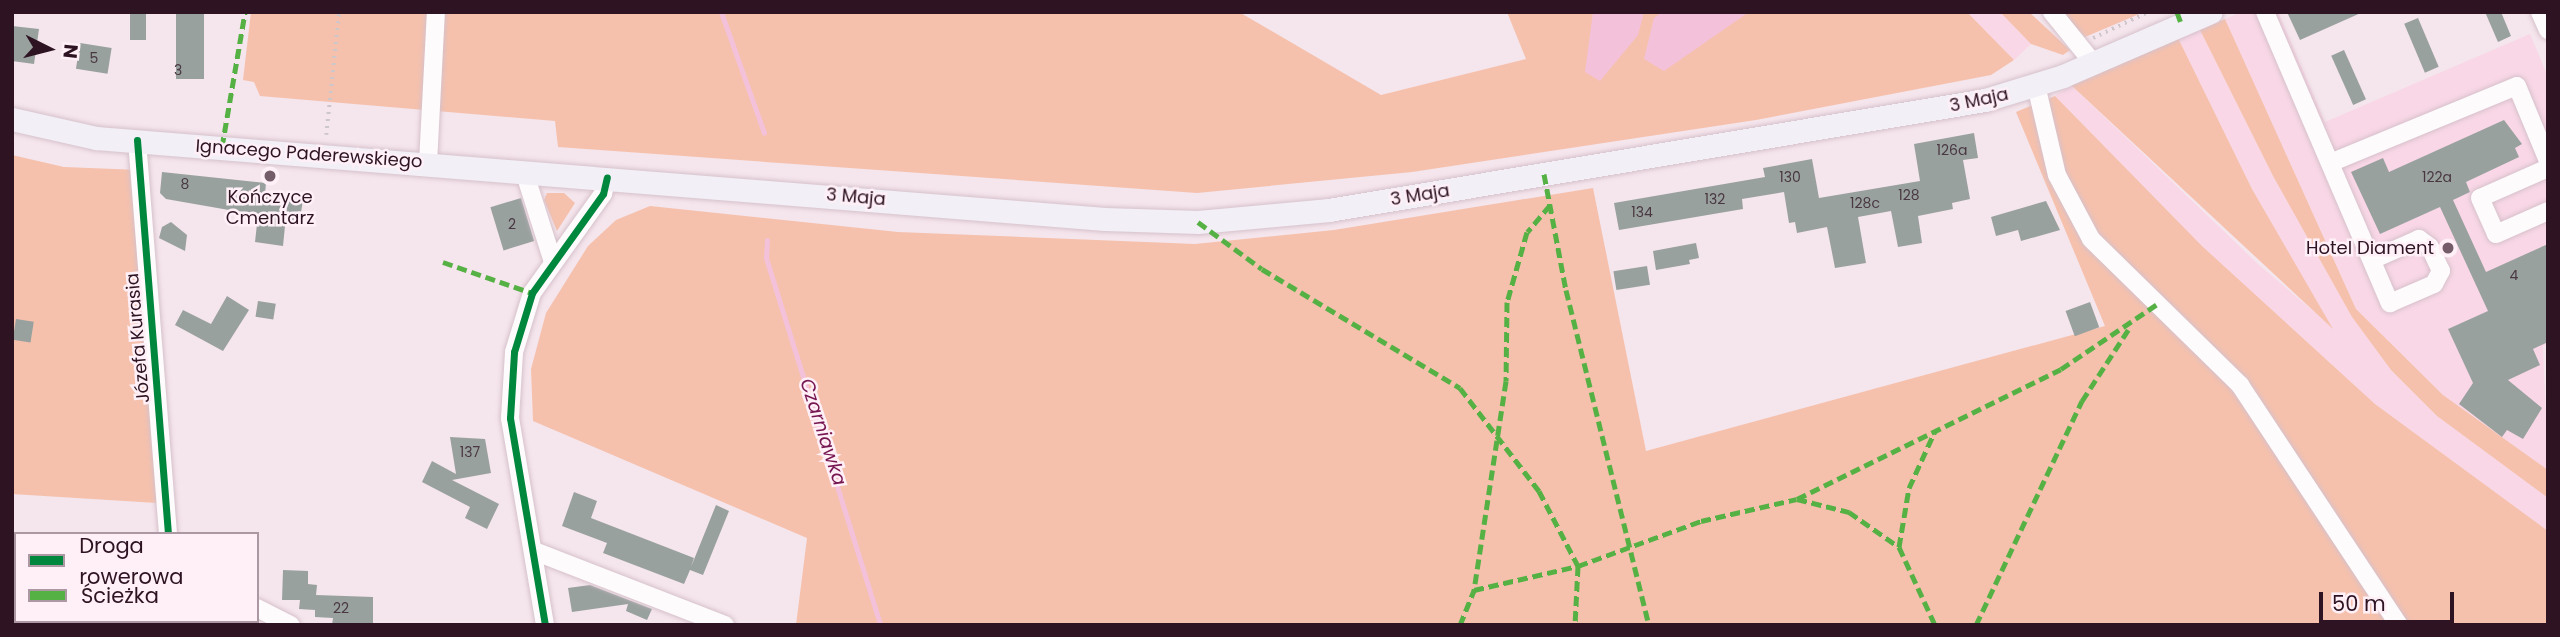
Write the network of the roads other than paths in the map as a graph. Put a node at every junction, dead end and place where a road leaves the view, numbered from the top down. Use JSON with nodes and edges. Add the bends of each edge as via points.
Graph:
{"nodes":[{"id":1,"x":436,"y":12,"type":"edge"},
{"id":2,"x":2052,"y":12,"type":"edge"},
{"id":3,"x":2211,"y":12,"type":"edge"},
{"id":4,"x":2265,"y":12,"type":"edge"},
{"id":5,"x":2540,"y":12,"type":"edge"},
{"id":6,"x":2548,"y":30,"type":"edge"},
{"id":7,"x":2094,"y":64,"type":"junction"},
{"id":8,"x":2036,"y":85,"type":"junction"},
{"id":9,"x":12,"y":119,"type":"edge"},
{"id":10,"x":136,"y":141,"type":"junction"},
{"id":11,"x":2548,"y":161,"type":"edge"},
{"id":12,"x":428,"y":163,"type":"junction"},
{"id":13,"x":2330,"y":163,"type":"junction"},
{"id":14,"x":2548,"y":168,"type":"edge"},
{"id":15,"x":524,"y":171,"type":"junction"},
{"id":16,"x":607,"y":177,"type":"junction"},
{"id":17,"x":2548,"y":211,"type":"edge"},
{"id":18,"x":2372,"y":260,"type":"dead end"},
{"id":19,"x":552,"y":262,"type":"junction"},
{"id":20,"x":168,"y":532,"type":"edge"},
{"id":21,"x":534,"y":551,"type":"junction"},
{"id":22,"x":259,"y":609,"type":"edge"},
{"id":23,"x":291,"y":625,"type":"edge"},
{"id":24,"x":545,"y":625,"type":"edge"},
{"id":25,"x":725,"y":625,"type":"edge"},
{"id":26,"x":2399,"y":625,"type":"edge"}],
"edges":[{"from":1,"to":12,"type":"street"},
{"from":2,"to":7,"type":"street"},
{"from":3,"to":7,"type":"main road","name":"3 Maja"},
{"from":4,"to":13,"type":"street"},
{"from":5,"to":6,"type":"street"},
{"from":7,"to":8,"type":"main road","name":"3 Maja"},
{"from":8,"to":16,"type":"main road","name":"3 Maja","via":[[1955,105],[1257,218],[1105,219]]},
{"from":8,"to":26,"type":"street","via":[[2057,175],[2091,239],[2240,384]]},
{"from":9,"to":10,"type":"main road","name":"Ignacego Paderewskiego","via":[[71,135]]},
{"from":10,"to":12,"type":"main road","name":"Ignacego Paderewskiego"},
{"from":10,"to":20,"type":"street","name":"Józefa Kurasia"},
{"from":11,"to":13,"type":"street","via":[[2517,86]]},
{"from":12,"to":15,"type":"main road","name":"Ignacego Paderewskiego"},
{"from":13,"to":18,"type":"street"},
{"from":14,"to":17,"type":"street","via":[[2480,198],[2496,234]]},
{"from":15,"to":16,"type":"main road","name":"Ignacego Paderewskiego"},
{"from":15,"to":19,"type":"street"},
{"from":16,"to":19,"type":"street","via":[[598,203]]},
{"from":19,"to":21,"type":"street","via":[[524,309],[509,397]]},
{"from":21,"to":24,"type":"street"},
{"from":21,"to":25,"type":"street"},
{"from":22,"to":23,"type":"street"}]}
